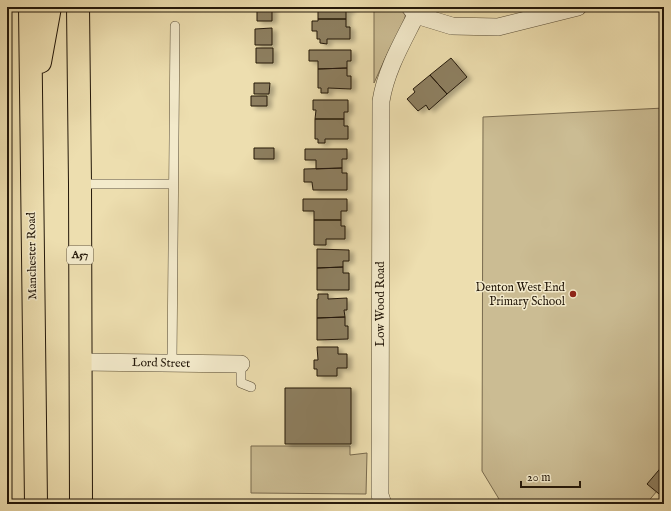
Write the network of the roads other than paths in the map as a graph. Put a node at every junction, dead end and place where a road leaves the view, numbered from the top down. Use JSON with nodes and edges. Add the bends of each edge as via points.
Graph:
{"nodes":[{"id":1,"x":30,"y":7,"type":"edge"},
{"id":2,"x":50,"y":7,"type":"edge"},
{"id":3,"x":78,"y":7,"type":"edge"},
{"id":4,"x":578,"y":7,"type":"edge"},
{"id":5,"x":413,"y":11,"type":"edge"},
{"id":6,"x":175,"y":26,"type":"dead end"},
{"id":7,"x":30,"y":116,"type":"junction"},
{"id":8,"x":80,"y":184,"type":"junction"},
{"id":9,"x":173,"y":184,"type":"junction"},
{"id":10,"x":81,"y":362,"type":"junction"},
{"id":11,"x":172,"y":362,"type":"junction"},
{"id":12,"x":241,"y":364,"type":"joint"},
{"id":13,"x":251,"y":387,"type":"dead end"},
{"id":14,"x":36,"y":504,"type":"edge"},
{"id":15,"x":81,"y":504,"type":"edge"},
{"id":16,"x":383,"y":504,"type":"edge"}],
"edges":[{"from":1,"to":7,"type":"highway","name":"Manchester Road"},
{"from":2,"to":7,"type":"highway"},
{"from":3,"to":8,"type":"highway","number":"A57"},
{"from":4,"to":5,"type":"street","via":[[498,27],[452,26]]},
{"from":5,"to":16,"type":"street","name":"Low Wood Road","via":[[384,84],[382,101],[380,495]]},
{"from":6,"to":9,"type":"lane"},
{"from":7,"to":14,"type":"highway","name":"Manchester Road"},
{"from":8,"to":9,"type":"lane"},
{"from":8,"to":10,"type":"highway","number":"A57"},
{"from":9,"to":11,"type":"lane"},
{"from":10,"to":11,"type":"street","name":"Lord Street"},
{"from":10,"to":15,"type":"highway","number":"A57"},
{"from":11,"to":12,"type":"street","name":"Lord Street"},
{"from":12,"to":13,"type":"lane","via":[[241,382]]}]}
